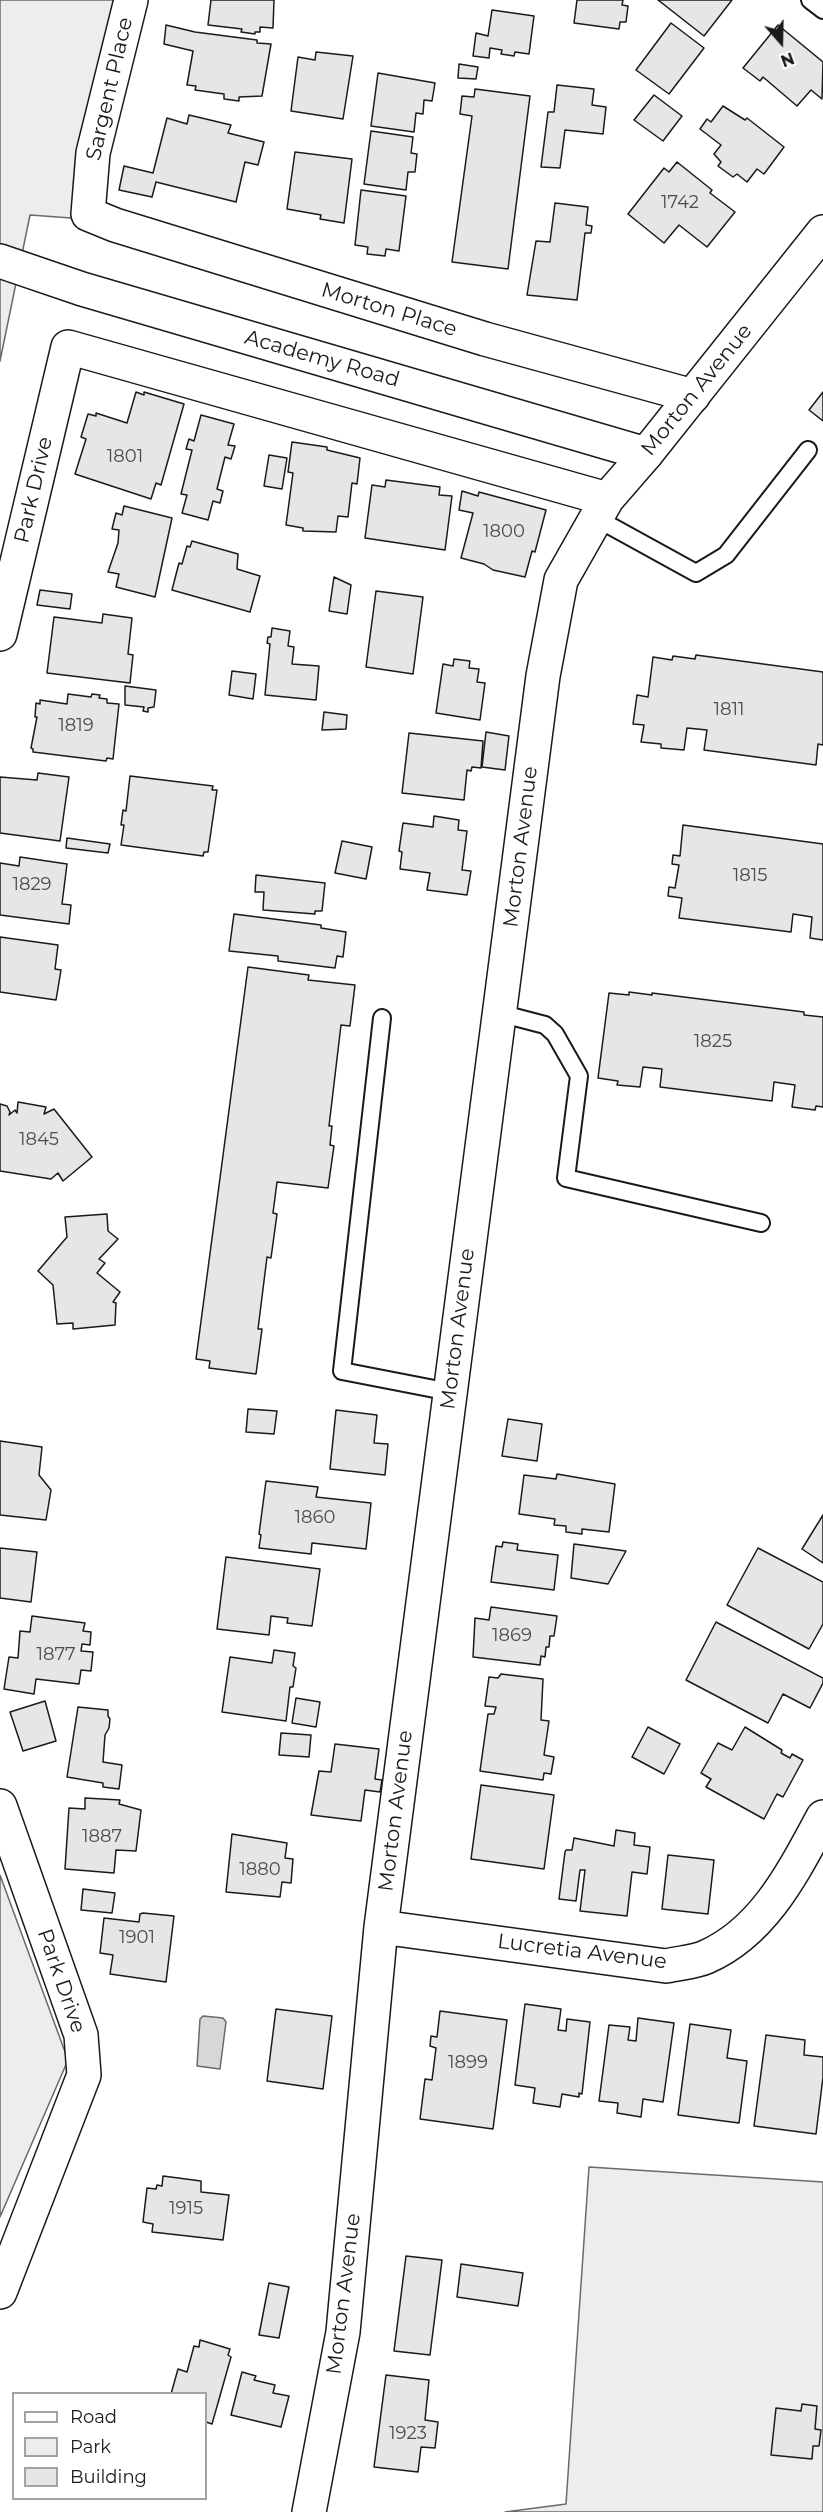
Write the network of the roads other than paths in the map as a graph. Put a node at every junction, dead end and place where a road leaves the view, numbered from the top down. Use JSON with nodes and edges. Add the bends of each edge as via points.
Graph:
{"nodes":[{"id":1,"x":131,"y":0,"type":"edge"},
{"id":2,"x":810,"y":0,"type":"edge"},
{"id":3,"x":823,"y":10,"type":"edge"},
{"id":4,"x":88,"y":214,"type":"joint"},
{"id":5,"x":823,"y":232,"type":"edge"},
{"id":6,"x":0,"y":261,"type":"edge"},
{"id":7,"x":693,"y":396,"type":"junction"},
{"id":8,"x":808,"y":450,"type":"dead end"},
{"id":9,"x":646,"y":454,"type":"junction"},
{"id":10,"x":602,"y":509,"type":"junction"},
{"id":11,"x":0,"y":634,"type":"edge"},
{"id":12,"x":499,"y":1013,"type":"junction"},
{"id":13,"x":382,"y":1018,"type":"dead end"},
{"id":14,"x":761,"y":1223,"type":"dead end"},
{"id":15,"x":450,"y":1392,"type":"junction"},
{"id":16,"x":0,"y":1806,"type":"edge"},
{"id":17,"x":823,"y":1817,"type":"edge"},
{"id":18,"x":381,"y":1927,"type":"junction"},
{"id":19,"x":0,"y":2292,"type":"edge"},
{"id":20,"x":310,"y":2512,"type":"edge"}],
"edges":[{"from":1,"to":4,"type":"street","name":"Sargent Place","via":[[93,153]]},
{"from":2,"to":3,"type":"lane"},
{"from":4,"to":7,"type":"street","name":"Morton Place","via":[[484,339]]},
{"from":5,"to":7,"type":"street","name":"Morton Avenue"},
{"from":6,"to":9,"type":"street","name":"Academy Road","via":[[82,289]]},
{"from":7,"to":9,"type":"street","name":"Morton Avenue"},
{"from":8,"to":10,"type":"lane","via":[[726,555],[696,573]]},
{"from":9,"to":10,"type":"street","name":"Morton Avenue"},
{"from":10,"to":11,"type":"street","name":"Park Drive","via":[[68,347]]},
{"from":10,"to":12,"type":"street","name":"Morton Avenue","via":[[561,580],[543,676]]},
{"from":12,"to":14,"type":"lane","via":[[545,1025],[555,1034],[579,1076],[566,1178]]},
{"from":12,"to":15,"type":"street","name":"Morton Avenue"},
{"from":13,"to":15,"type":"lane","via":[[342,1371]]},
{"from":15,"to":18,"type":"street","name":"Morton Avenue"},
{"from":16,"to":19,"type":"street","name":"Park Drive","via":[[81,2036],[84,2075]]},
{"from":17,"to":18,"type":"street","name":"Lucretia Avenue","via":[[767,1909],[737,1939],[705,1957],[666,1966]]},
{"from":18,"to":20,"type":"street","name":"Morton Avenue","via":[[343,2332]]}]}
